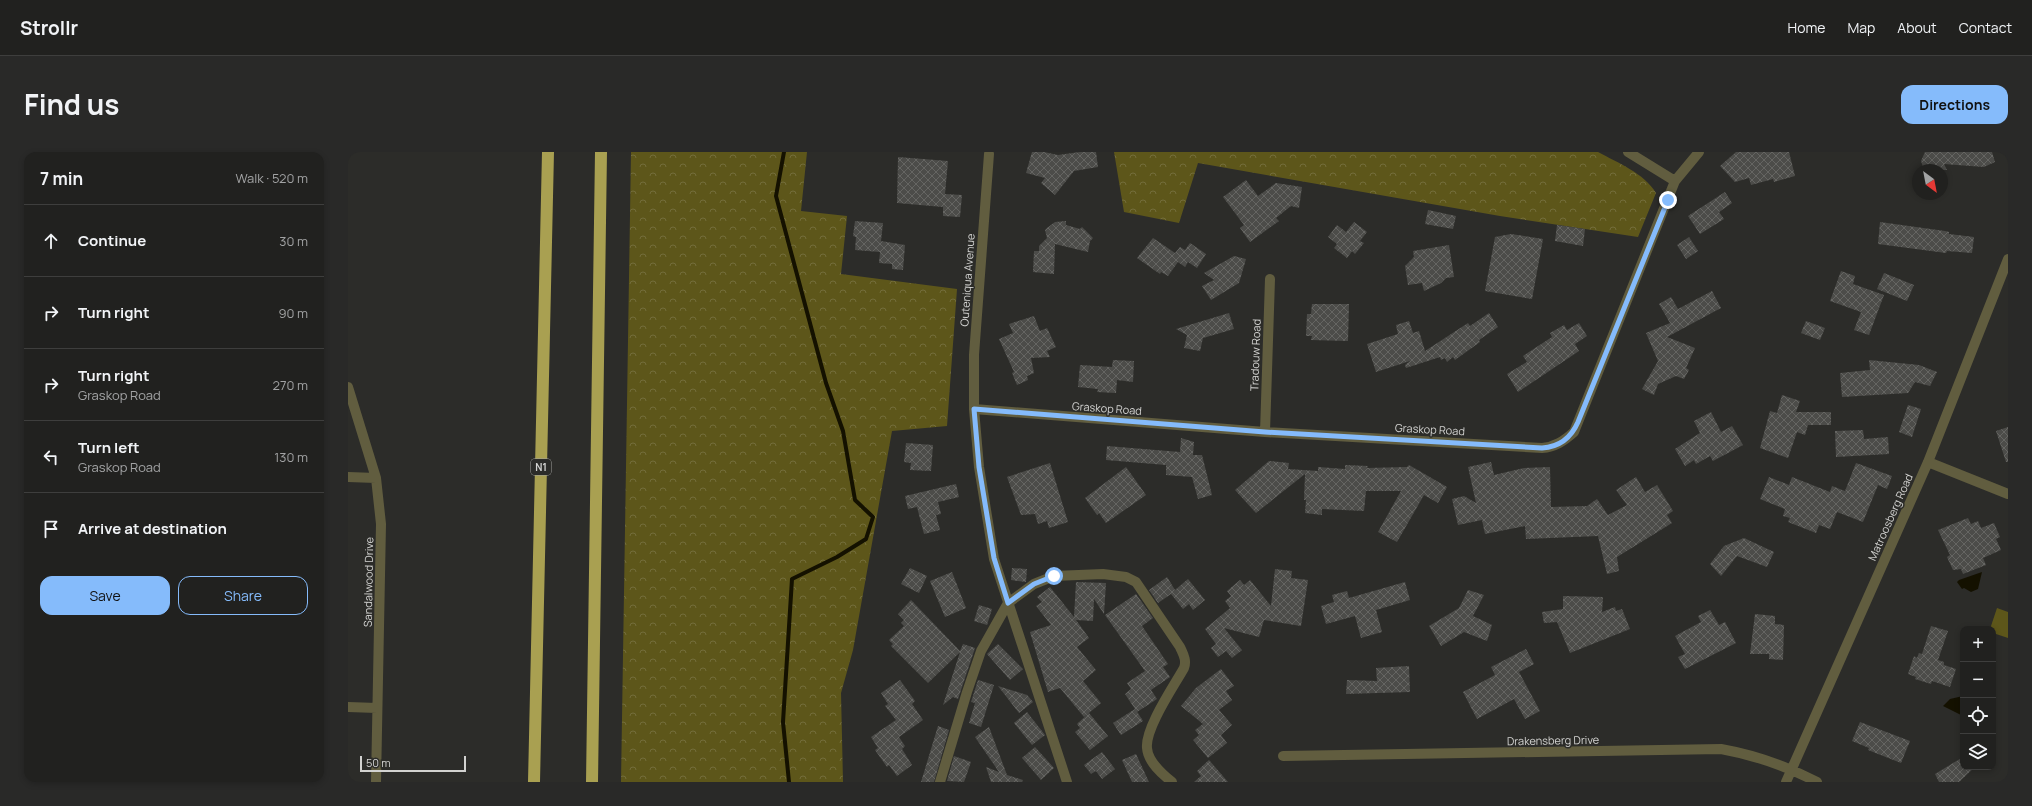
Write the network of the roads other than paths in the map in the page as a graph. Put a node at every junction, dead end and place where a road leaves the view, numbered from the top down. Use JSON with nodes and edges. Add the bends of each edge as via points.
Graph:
{"nodes":[{"id":1,"x":548,"y":152,"type":"edge"},
{"id":2,"x":601,"y":152,"type":"edge"},
{"id":3,"x":1628,"y":152,"type":"edge"},
{"id":4,"x":1699,"y":152,"type":"edge"},
{"id":5,"x":989,"y":154,"type":"dead end"},
{"id":6,"x":1675,"y":181,"type":"junction"},
{"id":7,"x":2008,"y":259,"type":"edge"},
{"id":8,"x":1270,"y":279,"type":"dead end"},
{"id":9,"x":348,"y":387,"type":"edge"},
{"id":10,"x":974,"y":409,"type":"junction"},
{"id":11,"x":1265,"y":432,"type":"junction"},
{"id":12,"x":1928,"y":462,"type":"junction"},
{"id":13,"x":348,"y":477,"type":"edge"},
{"id":14,"x":376,"y":478,"type":"junction"},
{"id":15,"x":2008,"y":494,"type":"edge"},
{"id":16,"x":1008,"y":603,"type":"junction"},
{"id":17,"x":348,"y":707,"type":"edge"},
{"id":18,"x":377,"y":708,"type":"junction"},
{"id":19,"x":1283,"y":756,"type":"dead end"},
{"id":20,"x":1791,"y":769,"type":"junction"},
{"id":21,"x":376,"y":782,"type":"edge"},
{"id":22,"x":534,"y":782,"type":"edge"},
{"id":23,"x":592,"y":782,"type":"edge"},
{"id":24,"x":940,"y":782,"type":"edge"},
{"id":25,"x":1068,"y":782,"type":"edge"},
{"id":26,"x":1172,"y":782,"type":"edge"},
{"id":27,"x":1786,"y":782,"type":"edge"},
{"id":28,"x":1817,"y":782,"type":"edge"}],
"edges":[{"from":1,"to":22,"type":"highway","number":"N1"},
{"from":2,"to":23,"type":"highway"},
{"from":3,"to":6,"type":"street"},
{"from":4,"to":6,"type":"street","name":"Graskop Road"},
{"from":5,"to":10,"type":"street","name":"Outeniqua Avenue","via":[[974,355]]},
{"from":6,"to":11,"type":"street","name":"Graskop Road","via":[[1574,432],[1566,440],[1555,446],[1542,448]]},
{"from":7,"to":12,"type":"street","name":"Matroosberg Road"},
{"from":8,"to":11,"type":"street","name":"Tradouw Road"},
{"from":9,"to":14,"type":"street","name":"Sandalwood Drive"},
{"from":10,"to":11,"type":"street","name":"Graskop Road"},
{"from":10,"to":16,"type":"street","name":"Outeniqua Avenue","via":[[979,467],[994,558]]},
{"from":12,"to":15,"type":"street"},
{"from":12,"to":20,"type":"street","name":"Matroosberg Road"},
{"from":13,"to":14,"type":"street"},
{"from":14,"to":18,"type":"street","name":"Sandalwood Drive","via":[[381,524]]},
{"from":16,"to":24,"type":"street","via":[[981,651]]},
{"from":16,"to":25,"type":"street","name":"Outeniqua Avenue"},
{"from":16,"to":26,"type":"street","via":[[1034,584],[1054,576],[1104,574],[1126,577],[1136,582],[1180,647],[1186,663],[1164,701],[1147,739],[1147,749],[1152,761],[1159,772]]},
{"from":17,"to":18,"type":"street"},
{"from":18,"to":21,"type":"street","name":"Sandalwood Drive"},
{"from":19,"to":20,"type":"street","name":"Drakensberg Drive","via":[[1720,749],[1749,754]]},
{"from":20,"to":27,"type":"street","name":"Matroosberg Road"},
{"from":20,"to":28,"type":"street","name":"Drakensberg Drive"}]}
